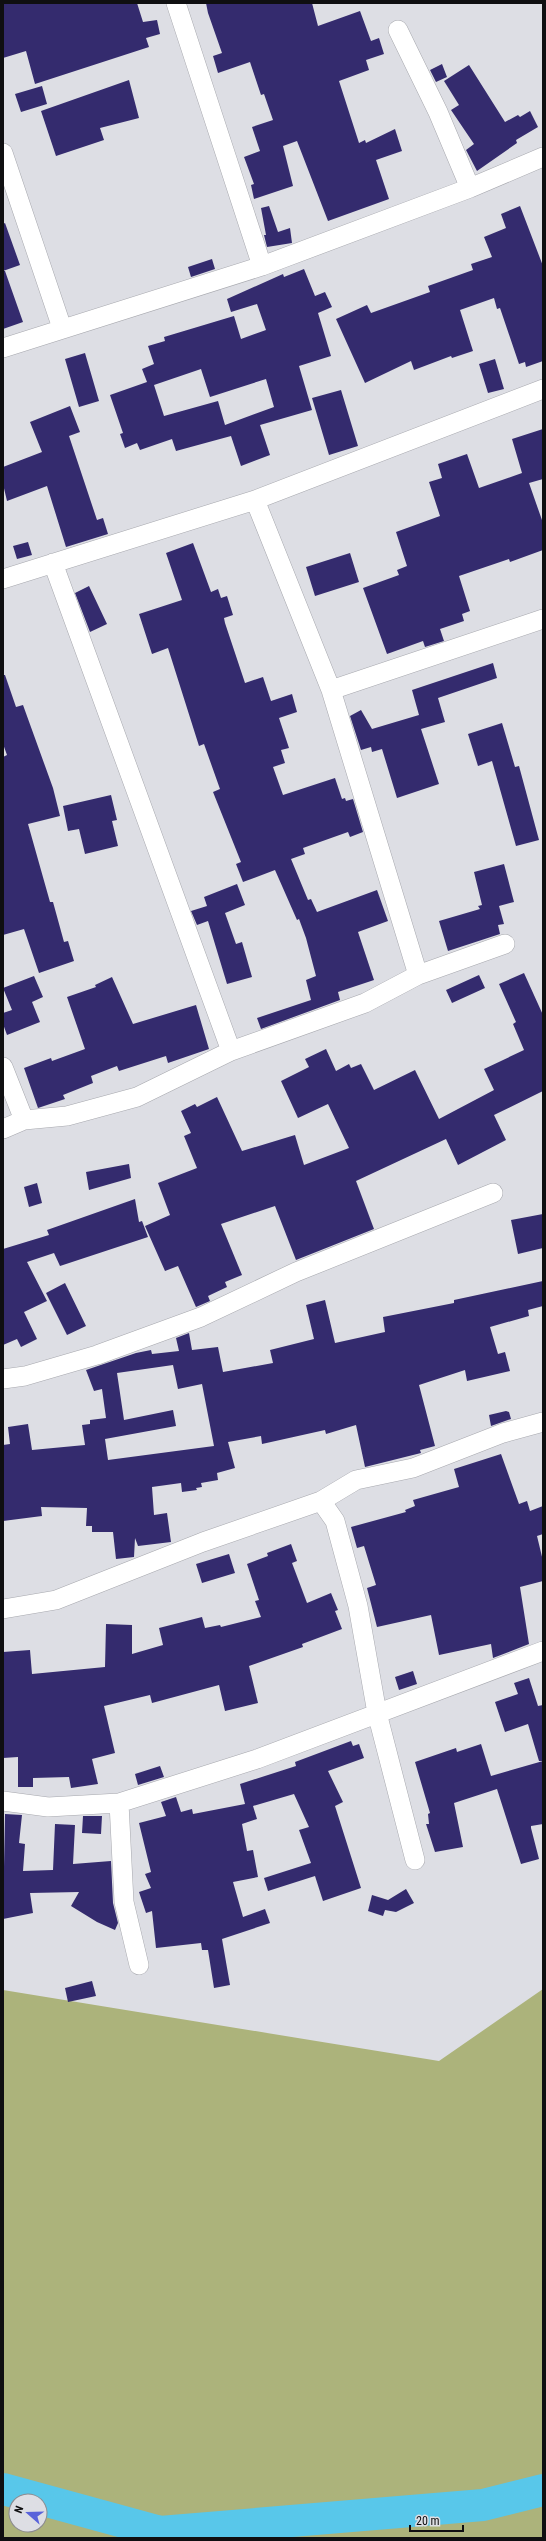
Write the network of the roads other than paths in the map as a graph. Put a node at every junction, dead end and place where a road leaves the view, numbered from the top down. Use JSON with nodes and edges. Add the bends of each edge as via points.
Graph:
{"nodes":[{"id":1,"x":176,"y":3,"type":"edge"},
{"id":2,"x":398,"y":30,"type":"dead end"},
{"id":3,"x":3,"y":153,"type":"edge"},
{"id":4,"x":543,"y":157,"type":"edge"},
{"id":5,"x":470,"y":188,"type":"junction"},
{"id":6,"x":262,"y":266,"type":"junction"},
{"id":7,"x":62,"y":328,"type":"junction"},
{"id":8,"x":3,"y":348,"type":"edge"},
{"id":9,"x":543,"y":389,"type":"edge"},
{"id":10,"x":255,"y":500,"type":"junction"},
{"id":11,"x":53,"y":563,"type":"junction"},
{"id":12,"x":3,"y":579,"type":"edge"},
{"id":13,"x":543,"y":619,"type":"edge"},
{"id":14,"x":331,"y":690,"type":"junction"},
{"id":15,"x":505,"y":944,"type":"dead end"},
{"id":16,"x":418,"y":975,"type":"junction"},
{"id":17,"x":231,"y":1051,"type":"junction"},
{"id":18,"x":3,"y":1066,"type":"edge"},
{"id":19,"x":24,"y":1120,"type":"junction"},
{"id":20,"x":3,"y":1129,"type":"edge"},
{"id":21,"x":493,"y":1194,"type":"dead end"},
{"id":22,"x":3,"y":1379,"type":"edge"},
{"id":23,"x":543,"y":1422,"type":"edge"},
{"id":24,"x":321,"y":1501,"type":"junction"},
{"id":25,"x":3,"y":1608,"type":"edge"},
{"id":26,"x":543,"y":1651,"type":"edge"},
{"id":27,"x":378,"y":1713,"type":"junction"},
{"id":28,"x":3,"y":1801,"type":"edge"},
{"id":29,"x":119,"y":1803,"type":"junction"},
{"id":30,"x":416,"y":1860,"type":"dead end"},
{"id":31,"x":139,"y":1965,"type":"dead end"}],
"edges":[{"from":1,"to":6,"type":"street"},
{"from":2,"to":5,"type":"street","via":[[438,112]]},
{"from":3,"to":7,"type":"street"},
{"from":4,"to":5,"type":"street"},
{"from":5,"to":6,"type":"street"},
{"from":6,"to":7,"type":"street"},
{"from":7,"to":8,"type":"street"},
{"from":9,"to":10,"type":"street"},
{"from":10,"to":11,"type":"street"},
{"from":10,"to":14,"type":"street"},
{"from":11,"to":12,"type":"street"},
{"from":11,"to":17,"type":"street"},
{"from":13,"to":14,"type":"street"},
{"from":14,"to":16,"type":"street"},
{"from":15,"to":16,"type":"street"},
{"from":16,"to":17,"type":"street","via":[[365,1004]]},
{"from":17,"to":19,"type":"street","via":[[137,1097],[67,1116]]},
{"from":18,"to":19,"type":"street"},
{"from":19,"to":20,"type":"street"},
{"from":21,"to":22,"type":"street","via":[[296,1272],[201,1317],[97,1355],[26,1376]]},
{"from":23,"to":24,"type":"street","via":[[503,1433],[413,1468],[356,1480]]},
{"from":24,"to":25,"type":"street","via":[[196,1545],[56,1600]]},
{"from":24,"to":27,"type":"street","via":[[335,1521],[358,1606]]},
{"from":26,"to":27,"type":"street"},
{"from":27,"to":29,"type":"street","via":[[257,1759]]},
{"from":27,"to":30,"type":"street"},
{"from":28,"to":29,"type":"street","via":[[48,1807]]},
{"from":29,"to":31,"type":"street","via":[[124,1902]]}]}
